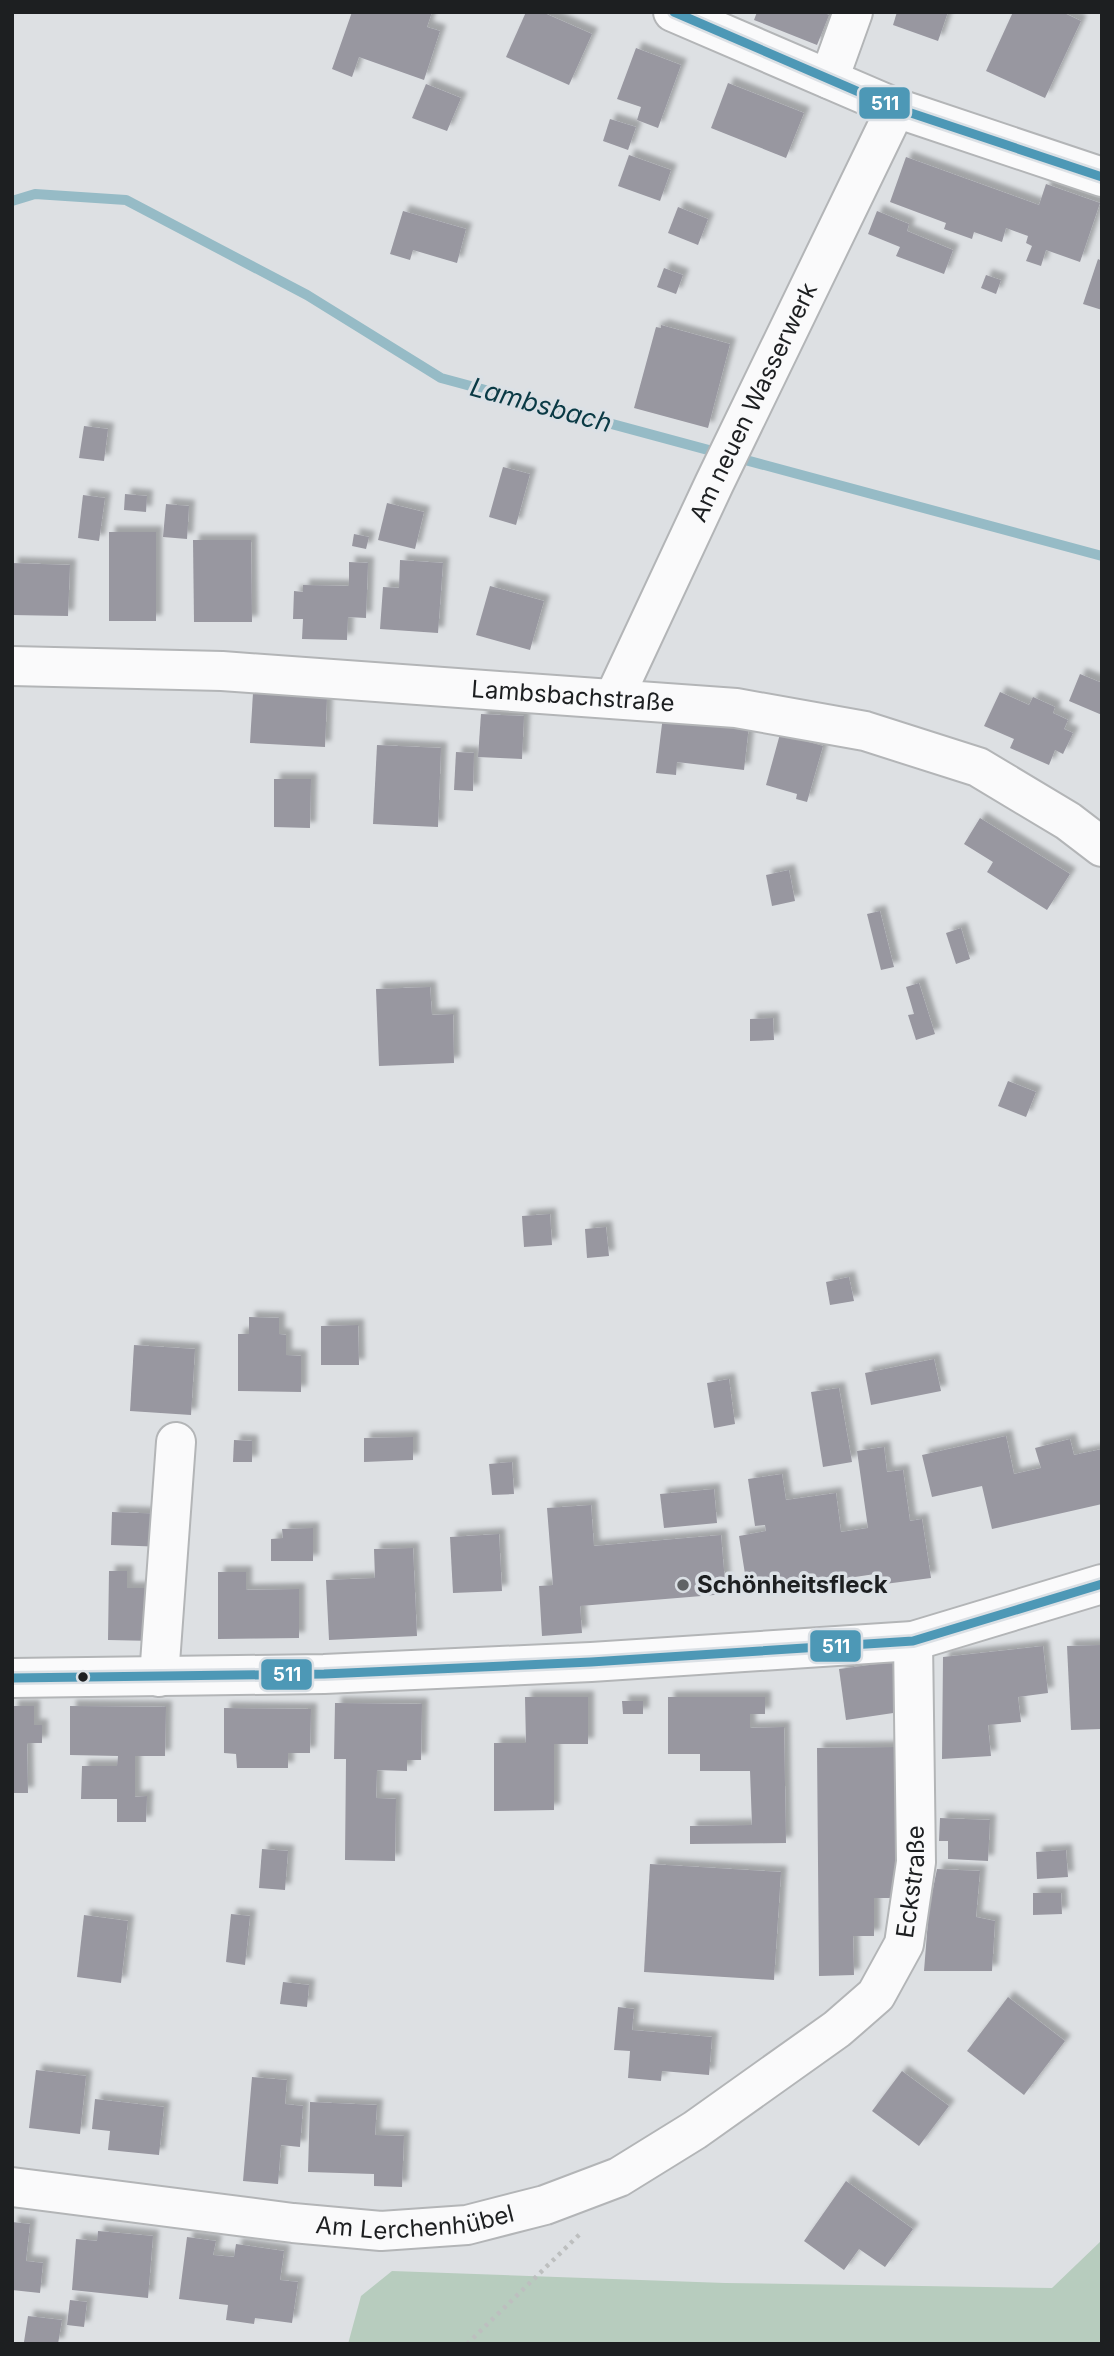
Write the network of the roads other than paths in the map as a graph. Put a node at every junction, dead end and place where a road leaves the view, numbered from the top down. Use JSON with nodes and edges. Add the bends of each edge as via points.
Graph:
{"nodes":[{"id":1,"x":673,"y":12,"type":"edge"},
{"id":2,"x":853,"y":12,"type":"edge"},
{"id":3,"x":829,"y":79,"type":"junction"},
{"id":4,"x":897,"y":108,"type":"junction"},
{"id":5,"x":1102,"y":177,"type":"edge"},
{"id":6,"x":12,"y":666,"type":"edge"},
{"id":7,"x":614,"y":698,"type":"junction"},
{"id":8,"x":1102,"y":848,"type":"edge"},
{"id":9,"x":176,"y":1442,"type":"dead end"},
{"id":10,"x":1102,"y":1584,"type":"edge"},
{"id":11,"x":913,"y":1641,"type":"junction"},
{"id":12,"x":159,"y":1676,"type":"junction"},
{"id":13,"x":12,"y":1678,"type":"edge"},
{"id":14,"x":782,"y":2070,"type":"joint"},
{"id":15,"x":12,"y":2187,"type":"edge"}],
"edges":[{"from":1,"to":3,"type":"street"},
{"from":2,"to":3,"type":"street"},
{"from":3,"to":4,"type":"street"},
{"from":4,"to":5,"type":"street"},
{"from":4,"to":7,"type":"street","name":"Am neuen Wasserwerk"},
{"from":6,"to":7,"type":"street","name":"Lambsbachstraße","via":[[222,671]]},
{"from":7,"to":8,"type":"street","name":"Lambsbachstraße","via":[[736,708],[865,731],[978,767],[1068,821]]},
{"from":9,"to":12,"type":"street"},
{"from":10,"to":11,"type":"street"},
{"from":11,"to":12,"type":"street","via":[[591,1662]]},
{"from":11,"to":14,"type":"street","name":"Eckstraße","via":[[916,1862],[904,1944],[876,1994]]},
{"from":12,"to":13,"type":"street"},
{"from":14,"to":15,"type":"street","name":"Am Lerchenhübel","via":[[619,2177],[545,2205],[467,2225],[368,2230]]}]}
